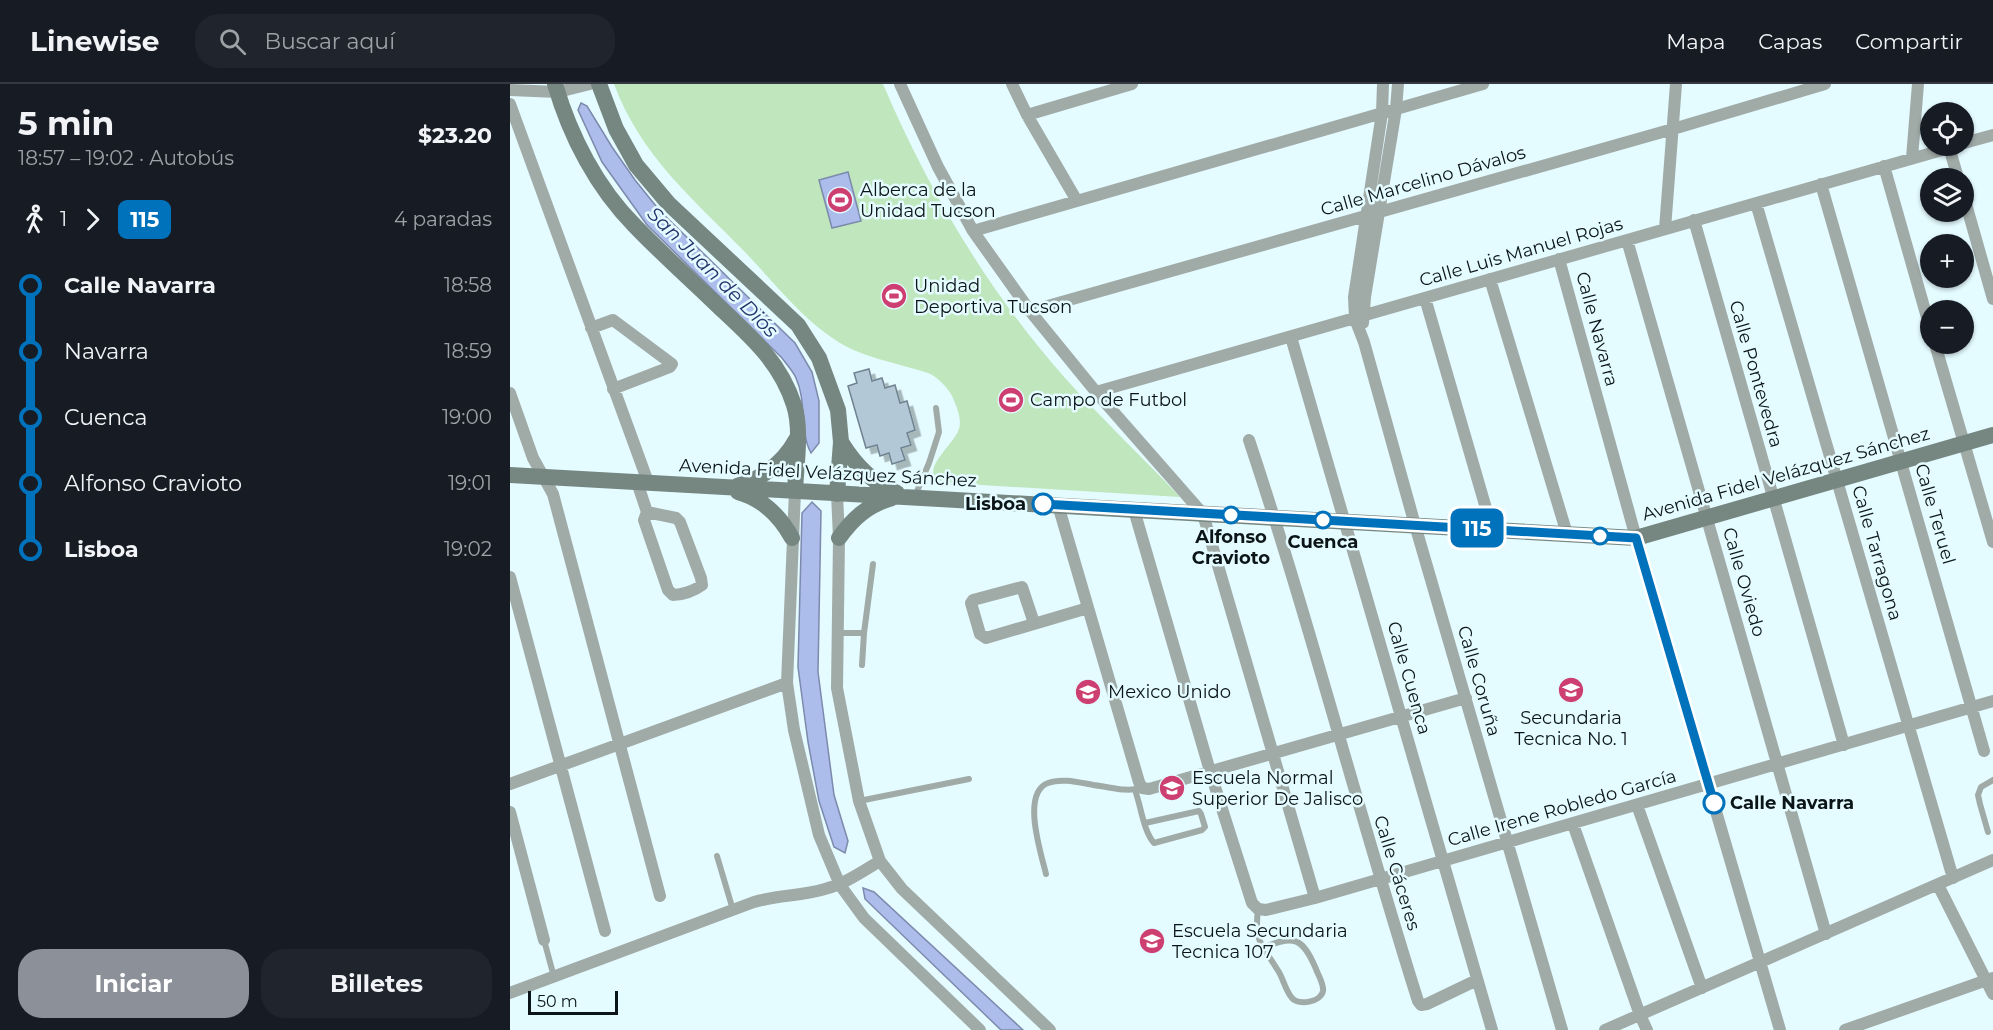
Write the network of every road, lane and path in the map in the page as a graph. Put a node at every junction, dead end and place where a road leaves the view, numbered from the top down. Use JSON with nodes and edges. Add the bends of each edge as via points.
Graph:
{"nodes":[{"id":1,"x":590,"y":84,"type":"edge"},
{"id":2,"x":599,"y":84,"type":"edge"},
{"id":3,"x":900,"y":84,"type":"edge"},
{"id":4,"x":1012,"y":84,"type":"edge"},
{"id":5,"x":1132,"y":84,"type":"edge"},
{"id":6,"x":1383,"y":84,"type":"edge"},
{"id":7,"x":1398,"y":84,"type":"edge"},
{"id":8,"x":1483,"y":84,"type":"edge"},
{"id":9,"x":1677,"y":84,"type":"edge"},
{"id":10,"x":1825,"y":84,"type":"edge"},
{"id":11,"x":1918,"y":84,"type":"edge"},
{"id":12,"x":556,"y":88,"type":"edge"},
{"id":13,"x":510,"y":90,"type":"edge"},
{"id":14,"x":510,"y":104,"type":"edge"},
{"id":15,"x":1396,"y":109,"type":"junction"},
{"id":16,"x":1382,"y":113,"type":"junction"},
{"id":17,"x":1027,"y":115,"type":"junction"},
{"id":18,"x":1673,"y":129,"type":"junction"},
{"id":19,"x":1993,"y":135,"type":"edge"},
{"id":20,"x":1974,"y":140,"type":"edge"},
{"id":21,"x":1920,"y":156,"type":"edge"},
{"id":22,"x":1912,"y":158,"type":"junction"},
{"id":23,"x":1884,"y":166,"type":"junction"},
{"id":24,"x":1821,"y":184,"type":"junction"},
{"id":25,"x":1077,"y":201,"type":"junction"},
{"id":26,"x":1756,"y":202,"type":"junction"},
{"id":27,"x":1380,"y":212,"type":"junction"},
{"id":28,"x":1365,"y":217,"type":"junction"},
{"id":29,"x":1694,"y":220,"type":"junction"},
{"id":30,"x":1971,"y":222,"type":"edge"},
{"id":31,"x":1665,"y":229,"type":"junction"},
{"id":32,"x":974,"y":231,"type":"junction"},
{"id":33,"x":1627,"y":240,"type":"junction"},
{"id":34,"x":1559,"y":259,"type":"junction"},
{"id":35,"x":1491,"y":279,"type":"junction"},
{"id":36,"x":1425,"y":298,"type":"junction"},
{"id":37,"x":1993,"y":299,"type":"edge"},
{"id":38,"x":1922,"y":300,"type":"edge"},
{"id":39,"x":1030,"y":311,"type":"junction"},
{"id":40,"x":1359,"y":318,"type":"junction"},
{"id":41,"x":591,"y":328,"type":"junction"},
{"id":42,"x":1291,"y":337,"type":"junction"},
{"id":43,"x":1938,"y":354,"type":"edge"},
{"id":44,"x":614,"y":389,"type":"junction"},
{"id":45,"x":1096,"y":392,"type":"junction"},
{"id":46,"x":510,"y":393,"type":"edge"},
{"id":47,"x":936,"y":408,"type":"dead end"},
{"id":48,"x":1993,"y":435,"type":"edge"},
{"id":49,"x":797,"y":437,"type":"junction"},
{"id":50,"x":1249,"y":440,"type":"dead end"},
{"id":51,"x":841,"y":442,"type":"junction"},
{"id":52,"x":1964,"y":443,"type":"junction"},
{"id":53,"x":1901,"y":461,"type":"junction"},
{"id":54,"x":510,"y":475,"type":"edge"},
{"id":55,"x":544,"y":476,"type":"junction"},
{"id":56,"x":1837,"y":480,"type":"junction"},
{"id":57,"x":642,"y":482,"type":"junction"},
{"id":58,"x":723,"y":488,"type":"junction"},
{"id":59,"x":795,"y":491,"type":"junction"},
{"id":60,"x":837,"y":494,"type":"junction"},
{"id":61,"x":909,"y":496,"type":"junction"},
{"id":62,"x":1773,"y":498,"type":"junction"},
{"id":63,"x":1058,"y":505,"type":"junction"},
{"id":64,"x":1134,"y":510,"type":"junction"},
{"id":65,"x":647,"y":512,"type":"junction"},
{"id":66,"x":1203,"y":514,"type":"junction"},
{"id":67,"x":1275,"y":517,"type":"junction"},
{"id":68,"x":1707,"y":518,"type":"junction"},
{"id":69,"x":1345,"y":521,"type":"junction"},
{"id":70,"x":1415,"y":525,"type":"junction"},
{"id":71,"x":1492,"y":529,"type":"junction"},
{"id":72,"x":1567,"y":534,"type":"junction"},
{"id":73,"x":792,"y":538,"type":"junction"},
{"id":74,"x":839,"y":538,"type":"junction"},
{"id":75,"x":1636,"y":538,"type":"junction"},
{"id":76,"x":1993,"y":542,"type":"edge"},
{"id":77,"x":873,"y":564,"type":"dead end"},
{"id":78,"x":510,"y":577,"type":"edge"},
{"id":79,"x":1088,"y":608,"type":"junction"},
{"id":80,"x":1034,"y":623,"type":"junction"},
{"id":81,"x":838,"y":633,"type":"junction"},
{"id":82,"x":864,"y":633,"type":"junction"},
{"id":83,"x":862,"y":665,"type":"dead end"},
{"id":84,"x":787,"y":683,"type":"junction"},
{"id":85,"x":1466,"y":698,"type":"junction"},
{"id":86,"x":1993,"y":702,"type":"edge"},
{"id":87,"x":1972,"y":708,"type":"junction"},
{"id":88,"x":1402,"y":717,"type":"junction"},
{"id":89,"x":1909,"y":726,"type":"junction"},
{"id":90,"x":1338,"y":735,"type":"junction"},
{"id":91,"x":621,"y":744,"type":"junction"},
{"id":92,"x":1844,"y":745,"type":"junction"},
{"id":93,"x":1984,"y":751,"type":"dead end"},
{"id":94,"x":1272,"y":753,"type":"junction"},
{"id":95,"x":1778,"y":764,"type":"junction"},
{"id":96,"x":560,"y":766,"type":"junction"},
{"id":97,"x":1210,"y":771,"type":"junction"},
{"id":98,"x":969,"y":779,"type":"dead end"},
{"id":99,"x":1993,"y":780,"type":"edge"},
{"id":100,"x":510,"y":784,"type":"edge"},
{"id":101,"x":1709,"y":784,"type":"junction"},
{"id":102,"x":1139,"y":789,"type":"junction"},
{"id":103,"x":858,"y":801,"type":"junction"},
{"id":104,"x":1637,"y":805,"type":"junction"},
{"id":105,"x":510,"y":812,"type":"edge"},
{"id":106,"x":1145,"y":823,"type":"junction"},
{"id":107,"x":1573,"y":824,"type":"junction"},
{"id":108,"x":1988,"y":832,"type":"dead end"},
{"id":109,"x":1508,"y":842,"type":"junction"},
{"id":110,"x":717,"y":856,"type":"dead end"},
{"id":111,"x":1993,"y":860,"type":"edge"},
{"id":112,"x":880,"y":861,"type":"junction"},
{"id":113,"x":1443,"y":861,"type":"junction"},
{"id":114,"x":1046,"y":874,"type":"dead end"},
{"id":115,"x":1953,"y":878,"type":"junction"},
{"id":116,"x":1379,"y":880,"type":"junction"},
{"id":117,"x":840,"y":885,"type":"junction"},
{"id":118,"x":1938,"y":885,"type":"junction"},
{"id":119,"x":660,"y":896,"type":"dead end"},
{"id":120,"x":1315,"y":898,"type":"junction"},
{"id":121,"x":1258,"y":909,"type":"junction"},
{"id":122,"x":733,"y":910,"type":"junction"},
{"id":123,"x":605,"y":931,"type":"dead end"},
{"id":124,"x":1827,"y":934,"type":"junction"},
{"id":125,"x":544,"y":940,"type":"joint"},
{"id":126,"x":1263,"y":948,"type":"junction"},
{"id":127,"x":1759,"y":963,"type":"junction"},
{"id":128,"x":554,"y":977,"type":"junction"},
{"id":129,"x":1990,"y":979,"type":"edge"},
{"id":130,"x":1478,"y":980,"type":"junction"},
{"id":131,"x":1702,"y":988,"type":"junction"},
{"id":132,"x":510,"y":993,"type":"edge"},
{"id":133,"x":1993,"y":994,"type":"edge"},
{"id":134,"x":1640,"y":1015,"type":"junction"},
{"id":135,"x":980,"y":1030,"type":"edge"},
{"id":136,"x":1050,"y":1030,"type":"edge"},
{"id":137,"x":1492,"y":1030,"type":"edge"},
{"id":138,"x":1562,"y":1030,"type":"edge"},
{"id":139,"x":1605,"y":1030,"type":"edge"},
{"id":140,"x":1647,"y":1030,"type":"edge"},
{"id":141,"x":1780,"y":1030,"type":"edge"},
{"id":142,"x":1845,"y":1030,"type":"edge"}],
"edges":[{"from":1,"to":12,"type":"street"},
{"from":2,"to":51,"type":"street","via":[[616,129],[636,165],[668,203],[798,325],[819,358],[838,410]]},
{"from":3,"to":32,"type":"street","via":[[938,167]]},
{"from":4,"to":17,"type":"street"},
{"from":5,"to":17,"type":"street"},
{"from":6,"to":16,"type":"street"},
{"from":7,"to":15,"type":"street"},
{"from":8,"to":15,"type":"street"},
{"from":9,"to":18,"type":"street"},
{"from":10,"to":18,"type":"street","name":"Calle Marcelino Dávalos"},
{"from":11,"to":22,"type":"street"},
{"from":12,"to":13,"type":"street"},
{"from":12,"to":49,"type":"street","via":[[582,152],[602,186],[633,225],[760,345],[784,378],[795,408]]},
{"from":14,"to":41,"type":"street"},
{"from":15,"to":16,"type":"street"},
{"from":15,"to":27,"type":"street"},
{"from":16,"to":25,"type":"street"},
{"from":16,"to":28,"type":"street"},
{"from":17,"to":25,"type":"street"},
{"from":18,"to":27,"type":"street","name":"Calle Marcelino Dávalos"},
{"from":18,"to":31,"type":"street"},
{"from":19,"to":20,"type":"street"},
{"from":21,"to":22,"type":"street","name":"Calle Luis Manuel Rojas"},
{"from":22,"to":23,"type":"street","name":"Calle Luis Manuel Rojas"},
{"from":23,"to":24,"type":"street","name":"Calle Luis Manuel Rojas"},
{"from":23,"to":38,"type":"street"},
{"from":24,"to":26,"type":"street","name":"Calle Luis Manuel Rojas"},
{"from":24,"to":53,"type":"street","name":"Calle Teruel"},
{"from":25,"to":32,"type":"street"},
{"from":26,"to":29,"type":"street","name":"Calle Luis Manuel Rojas"},
{"from":26,"to":56,"type":"street","name":"Calle Tarragona"},
{"from":27,"to":28,"type":"street","name":"Calle Marcelino Dávalos"},
{"from":27,"to":40,"type":"street"},
{"from":28,"to":39,"type":"street","name":"Calle Marcelino Dávalos"},
{"from":28,"to":40,"type":"street","via":[[1354,297]]},
{"from":29,"to":31,"type":"street","name":"Calle Luis Manuel Rojas"},
{"from":29,"to":62,"type":"street","name":"Calle Pontevedra"},
{"from":30,"to":37,"type":"street"},
{"from":31,"to":33,"type":"street","name":"Calle Luis Manuel Rojas"},
{"from":32,"to":39,"type":"street"},
{"from":33,"to":34,"type":"street","name":"Calle Luis Manuel Rojas"},
{"from":33,"to":68,"type":"street","name":"Calle Oviedo"},
{"from":34,"to":35,"type":"street","name":"Calle Luis Manuel Rojas"},
{"from":34,"to":75,"type":"street","name":"Calle Navarra"},
{"from":35,"to":36,"type":"street","name":"Calle Luis Manuel Rojas"},
{"from":35,"to":72,"type":"street"},
{"from":36,"to":40,"type":"street","name":"Calle Luis Manuel Rojas"},
{"from":36,"to":71,"type":"street"},
{"from":39,"to":45,"type":"street"},
{"from":40,"to":42,"type":"street","name":"Calle Luis Manuel Rojas"},
{"from":40,"to":70,"type":"street","name":"Calle Coruña"},
{"from":41,"to":44,"type":"street"},
{"from":41,"to":44,"type":"street","via":[[613,321],[672,364]]},
{"from":42,"to":45,"type":"street","name":"Calle Luis Manuel Rojas"},
{"from":42,"to":69,"type":"street","name":"Calle Cuenca"},
{"from":43,"to":52,"type":"street"},
{"from":44,"to":57,"type":"street"},
{"from":45,"to":66,"type":"street"},
{"from":46,"to":55,"type":"street","via":[[533,458]]},
{"from":47,"to":61,"type":"lane","via":[[939,432],[929,463]]},
{"from":48,"to":52,"type":"street","name":"Avenida Fidel Velázquez Sánchez"},
{"from":49,"to":58,"type":"street","via":[[786,455],[765,474],[748,483]]},
{"from":49,"to":59,"type":"street"},
{"from":50,"to":67,"type":"street","name":"Calle Cáceres"},
{"from":51,"to":60,"type":"street"},
{"from":51,"to":61,"type":"street","via":[[878,484]]},
{"from":52,"to":53,"type":"street","name":"Avenida Fidel Velázquez Sánchez"},
{"from":52,"to":76,"type":"street"},
{"from":53,"to":56,"type":"street","name":"Avenida Fidel Velázquez Sánchez"},
{"from":53,"to":87,"type":"street","name":"Calle Teruel"},
{"from":54,"to":55,"type":"street","name":"Avenida Fidel Velázquez Sánchez"},
{"from":55,"to":57,"type":"street","name":"Avenida Fidel Velázquez Sánchez"},
{"from":55,"to":91,"type":"street","via":[[553,494]]},
{"from":56,"to":62,"type":"street","name":"Avenida Fidel Velázquez Sánchez"},
{"from":56,"to":89,"type":"street","name":"Calle Tarragona"},
{"from":57,"to":58,"type":"street","name":"Avenida Fidel Velázquez Sánchez"},
{"from":57,"to":65,"type":"street"},
{"from":58,"to":59,"type":"street","name":"Avenida Fidel Velázquez Sánchez"},
{"from":58,"to":73,"type":"street","via":[[765,505]]},
{"from":59,"to":60,"type":"street","name":"Avenida Fidel Velázquez Sánchez"},
{"from":59,"to":73,"type":"street"},
{"from":60,"to":61,"type":"street","name":"Avenida Fidel Velázquez Sánchez"},
{"from":60,"to":74,"type":"street"},
{"from":61,"to":63,"type":"street","name":"Avenida Fidel Velázquez Sánchez"},
{"from":61,"to":74,"type":"street","via":[[882,501],[863,511]]},
{"from":62,"to":68,"type":"street","name":"Avenida Fidel Velázquez Sánchez"},
{"from":62,"to":92,"type":"street","name":"Calle Pontevedra"},
{"from":63,"to":64,"type":"street","name":"Avenida Fidel Velázquez Sánchez"},
{"from":63,"to":79,"type":"street"},
{"from":64,"to":66,"type":"street","name":"Avenida Fidel Velázquez Sánchez"},
{"from":64,"to":97,"type":"street"},
{"from":65,"to":65,"type":"street","via":[[644,520],[668,590],[678,595],[702,585],[680,522]]},
{"from":66,"to":67,"type":"street","name":"Avenida Fidel Velázquez Sánchez"},
{"from":66,"to":94,"type":"street"},
{"from":67,"to":69,"type":"street","name":"Avenida Fidel Velázquez Sánchez"},
{"from":67,"to":90,"type":"street","name":"Calle Cáceres"},
{"from":68,"to":75,"type":"street","name":"Avenida Fidel Velázquez Sánchez"},
{"from":68,"to":95,"type":"street","name":"Calle Oviedo"},
{"from":69,"to":70,"type":"street","name":"Avenida Fidel Velázquez Sánchez"},
{"from":69,"to":88,"type":"street","name":"Calle Cuenca"},
{"from":70,"to":71,"type":"street","name":"Avenida Fidel Velázquez Sánchez"},
{"from":70,"to":85,"type":"street","name":"Calle Coruña"},
{"from":71,"to":72,"type":"street","name":"Avenida Fidel Velázquez Sánchez"},
{"from":72,"to":75,"type":"street","name":"Avenida Fidel Velázquez Sánchez"},
{"from":73,"to":84,"type":"street"},
{"from":74,"to":81,"type":"street"},
{"from":75,"to":101,"type":"street","name":"Calle Navarra"},
{"from":77,"to":82,"type":"lane"},
{"from":78,"to":96,"type":"street"},
{"from":79,"to":80,"type":"street"},
{"from":79,"to":102,"type":"street"},
{"from":80,"to":80,"type":"street","via":[[986,638],[971,603],[1022,587]]},
{"from":81,"to":82,"type":"lane"},
{"from":81,"to":103,"type":"street","via":[[837,688]]},
{"from":82,"to":83,"type":"lane"},
{"from":84,"to":91,"type":"street"},
{"from":84,"to":117,"type":"street","via":[[819,835]]},
{"from":85,"to":88,"type":"street"},
{"from":85,"to":109,"type":"street","name":"Calle Coruña"},
{"from":86,"to":87,"type":"street","name":"Calle Irene Robledo García"},
{"from":87,"to":89,"type":"street","name":"Calle Irene Robledo García"},
{"from":87,"to":93,"type":"street","name":"Calle Teruel"},
{"from":88,"to":90,"type":"street"},
{"from":88,"to":113,"type":"street","name":"Calle Cuenca"},
{"from":89,"to":92,"type":"street","name":"Calle Irene Robledo García"},
{"from":89,"to":115,"type":"street","name":"Calle Tarragona"},
{"from":90,"to":94,"type":"street"},
{"from":90,"to":116,"type":"street","name":"Calle Cáceres"},
{"from":91,"to":96,"type":"street"},
{"from":91,"to":119,"type":"street"},
{"from":92,"to":95,"type":"street","name":"Calle Irene Robledo García"},
{"from":94,"to":97,"type":"street"},
{"from":94,"to":120,"type":"street"},
{"from":95,"to":101,"type":"street","name":"Calle Irene Robledo García"},
{"from":95,"to":124,"type":"street","name":"Calle Oviedo"},
{"from":96,"to":100,"type":"street"},
{"from":96,"to":123,"type":"street"},
{"from":97,"to":102,"type":"street"},
{"from":97,"to":121,"type":"street","via":[[1252,903]]},
{"from":98,"to":103,"type":"lane"},
{"from":99,"to":108,"type":"lane","via":[[1981,787],[1978,795]]},
{"from":101,"to":104,"type":"street","name":"Calle Irene Robledo García"},
{"from":101,"to":127,"type":"street","name":"Calle Navarra"},
{"from":102,"to":106,"type":"lane"},
{"from":102,"to":114,"type":"lane","via":[[1062,781],[1039,789],[1033,808]]},
{"from":103,"to":112,"type":"street"},
{"from":104,"to":107,"type":"street","name":"Calle Irene Robledo García"},
{"from":104,"to":131,"type":"street"},
{"from":105,"to":125,"type":"street"},
{"from":106,"to":106,"type":"lane","via":[[1198,811],[1205,827],[1154,843]]},
{"from":107,"to":109,"type":"street","name":"Calle Irene Robledo García"},
{"from":107,"to":134,"type":"street"},
{"from":109,"to":113,"type":"street","name":"Calle Irene Robledo García"},
{"from":109,"to":138,"type":"street","name":"Calle Coruña"},
{"from":110,"to":122,"type":"lane"},
{"from":111,"to":115,"type":"street"},
{"from":112,"to":117,"type":"street"},
{"from":112,"to":136,"type":"street","via":[[902,889]]},
{"from":113,"to":116,"type":"street","name":"Calle Irene Robledo García"},
{"from":113,"to":130,"type":"street","name":"Calle Cuenca"},
{"from":115,"to":118,"type":"street"},
{"from":116,"to":120,"type":"street","name":"Calle Irene Robledo García"},
{"from":116,"to":130,"type":"street","name":"Calle Cáceres","via":[[1421,1005]]},
{"from":117,"to":122,"type":"street","via":[[770,898]]},
{"from":117,"to":135,"type":"street","via":[[864,918]]},
{"from":118,"to":124,"type":"street"},
{"from":118,"to":129,"type":"street"},
{"from":120,"to":121,"type":"street","name":"Calle Irene Robledo García"},
{"from":121,"to":126,"type":"lane","via":[[1257,938]]},
{"from":122,"to":128,"type":"street"},
{"from":124,"to":127,"type":"street"},
{"from":125,"to":128,"type":"lane"},
{"from":126,"to":126,"type":"lane","via":[[1291,997],[1298,1002],[1320,997],[1323,985],[1301,943],[1278,941]]},
{"from":127,"to":131,"type":"street"},
{"from":127,"to":141,"type":"street","name":"Calle Navarra"},
{"from":128,"to":132,"type":"street"},
{"from":129,"to":133,"type":"street"},
{"from":129,"to":142,"type":"street"},
{"from":130,"to":137,"type":"street","name":"Calle Cuenca"},
{"from":131,"to":134,"type":"street"},
{"from":134,"to":139,"type":"street"},
{"from":134,"to":140,"type":"street"}]}
